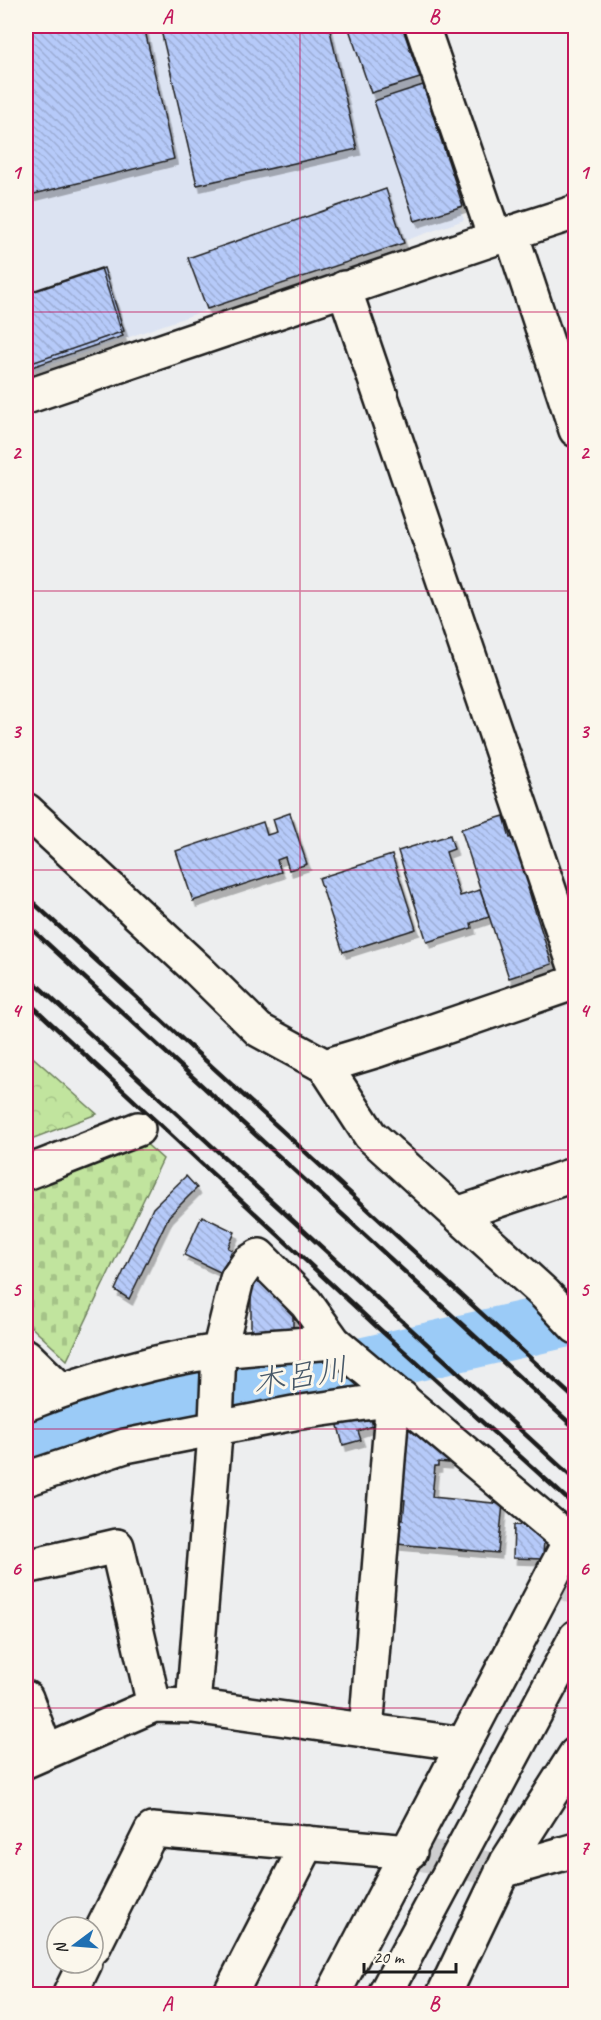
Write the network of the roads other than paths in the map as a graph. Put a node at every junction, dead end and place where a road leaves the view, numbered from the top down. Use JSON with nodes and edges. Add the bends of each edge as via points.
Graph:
{"nodes":[{"id":1,"x":422,"y":26,"type":"edge"},
{"id":2,"x":576,"y":212,"type":"edge"},
{"id":3,"x":503,"y":236,"type":"junction"},
{"id":4,"x":344,"y":288,"type":"junction"},
{"id":5,"x":26,"y":397,"type":"edge"},
{"id":6,"x":576,"y":430,"type":"edge"},
{"id":7,"x":26,"y":810,"type":"edge"},
{"id":8,"x":576,"y":969,"type":"edge"},
{"id":9,"x":576,"y":982,"type":"edge"},
{"id":10,"x":326,"y":1066,"type":"junction"},
{"id":11,"x":138,"y":1129,"type":"dead end"},
{"id":12,"x":26,"y":1173,"type":"edge"},
{"id":13,"x":576,"y":1174,"type":"edge"},
{"id":14,"x":457,"y":1214,"type":"junction"},
{"id":15,"x":576,"y":1327,"type":"edge"},
{"id":16,"x":338,"y":1345,"type":"junction"},
{"id":17,"x":26,"y":1356,"type":"edge"},
{"id":18,"x":218,"y":1357,"type":"junction"},
{"id":19,"x":61,"y":1390,"type":"junction"},
{"id":20,"x":395,"y":1395,"type":"junction"},
{"id":21,"x":26,"y":1404,"type":"edge"},
{"id":22,"x":216,"y":1425,"type":"junction"},
{"id":23,"x":26,"y":1479,"type":"edge"},
{"id":24,"x":26,"y":1567,"type":"edge"},
{"id":25,"x":576,"y":1637,"type":"edge"},
{"id":26,"x":26,"y":1698,"type":"edge"},
{"id":27,"x":154,"y":1705,"type":"junction"},
{"id":28,"x":193,"y":1706,"type":"junction"},
{"id":29,"x":366,"y":1731,"type":"junction"},
{"id":30,"x":464,"y":1744,"type":"junction"},
{"id":31,"x":575,"y":1755,"type":"edge"},
{"id":32,"x":36,"y":1756,"type":"edge"},
{"id":33,"x":308,"y":1843,"type":"junction"},
{"id":34,"x":576,"y":1850,"type":"edge"},
{"id":35,"x":409,"y":1852,"type":"junction"},
{"id":36,"x":503,"y":1871,"type":"junction"},
{"id":37,"x":105,"y":1924,"type":"edge"},
{"id":38,"x":80,"y":1975,"type":"edge"},
{"id":39,"x":70,"y":1995,"type":"edge"},
{"id":40,"x":230,"y":1995,"type":"edge"},
{"id":41,"x":333,"y":1995,"type":"edge"},
{"id":42,"x":385,"y":1995,"type":"edge"},
{"id":43,"x":444,"y":1995,"type":"edge"}],
"edges":[{"from":1,"to":3,"type":"street"},
{"from":2,"to":3,"type":"street"},
{"from":3,"to":4,"type":"street"},
{"from":3,"to":6,"type":"street"},
{"from":4,"to":5,"type":"street"},
{"from":4,"to":8,"type":"street"},
{"from":7,"to":10,"type":"street","via":[[259,1030]]},
{"from":9,"to":10,"type":"street"},
{"from":10,"to":14,"type":"street","via":[[370,1135]]},
{"from":11,"to":12,"type":"street"},
{"from":13,"to":14,"type":"street"},
{"from":14,"to":15,"type":"street"},
{"from":16,"to":18,"type":"street"},
{"from":16,"to":18,"type":"street","via":[[306,1303],[259,1256],[248,1263],[237,1280]]},
{"from":16,"to":20,"type":"street"},
{"from":17,"to":19,"type":"street"},
{"from":18,"to":19,"type":"street","via":[[128,1370]]},
{"from":18,"to":22,"type":"street"},
{"from":19,"to":21,"type":"street"},
{"from":20,"to":22,"type":"street"},
{"from":20,"to":29,"type":"street"},
{"from":20,"to":30,"type":"street","via":[[570,1541]]},
{"from":22,"to":23,"type":"street","via":[[125,1446]]},
{"from":22,"to":28,"type":"street"},
{"from":24,"to":27,"type":"street","via":[[117,1546]]},
{"from":25,"to":42,"type":"street"},
{"from":26,"to":32,"type":"street"},
{"from":27,"to":28,"type":"street"},
{"from":27,"to":32,"type":"street"},
{"from":28,"to":29,"type":"street"},
{"from":29,"to":30,"type":"street"},
{"from":30,"to":35,"type":"street"},
{"from":31,"to":36,"type":"street"},
{"from":33,"to":35,"type":"street"},
{"from":33,"to":37,"type":"street","via":[[152,1830]]},
{"from":33,"to":40,"type":"street"},
{"from":34,"to":36,"type":"street"},
{"from":35,"to":41,"type":"street"},
{"from":36,"to":43,"type":"street"},
{"from":38,"to":39,"type":"street"}]}
